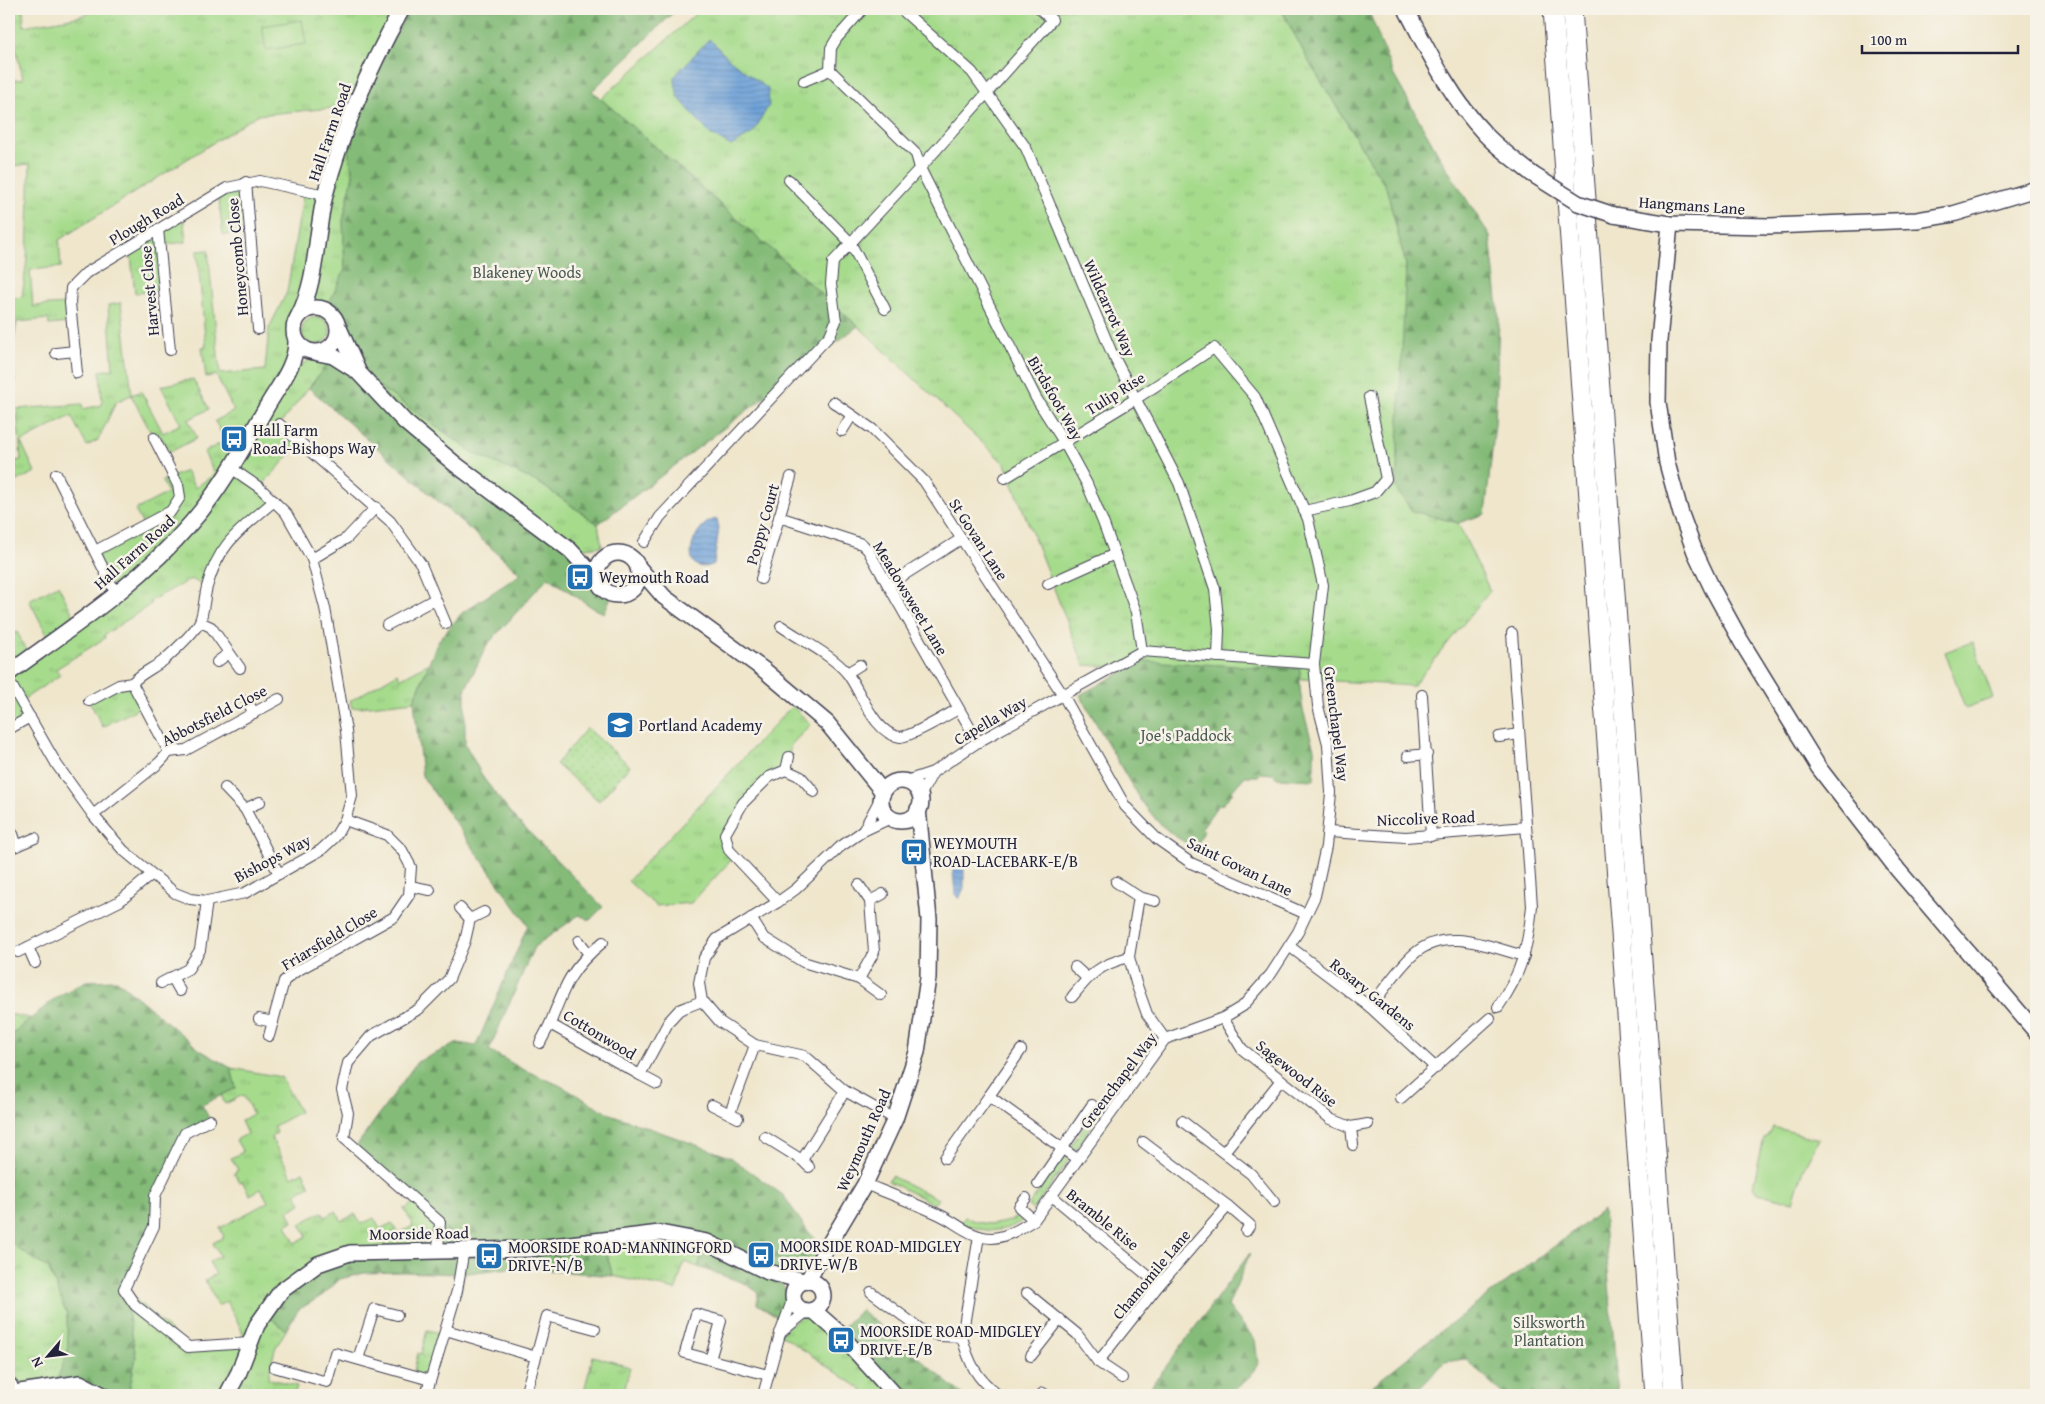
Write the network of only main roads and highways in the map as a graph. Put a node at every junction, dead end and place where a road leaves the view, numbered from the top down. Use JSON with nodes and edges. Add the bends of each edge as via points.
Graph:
{"nodes":[{"id":1,"x":1552,"y":9,"type":"edge"},
{"id":2,"x":1572,"y":9,"type":"edge"},
{"id":3,"x":1655,"y":1395,"type":"edge"},
{"id":4,"x":1674,"y":1395,"type":"edge"}],
"edges":[{"from":1,"to":3,"type":"highway"},
{"from":2,"to":4,"type":"highway"}]}
